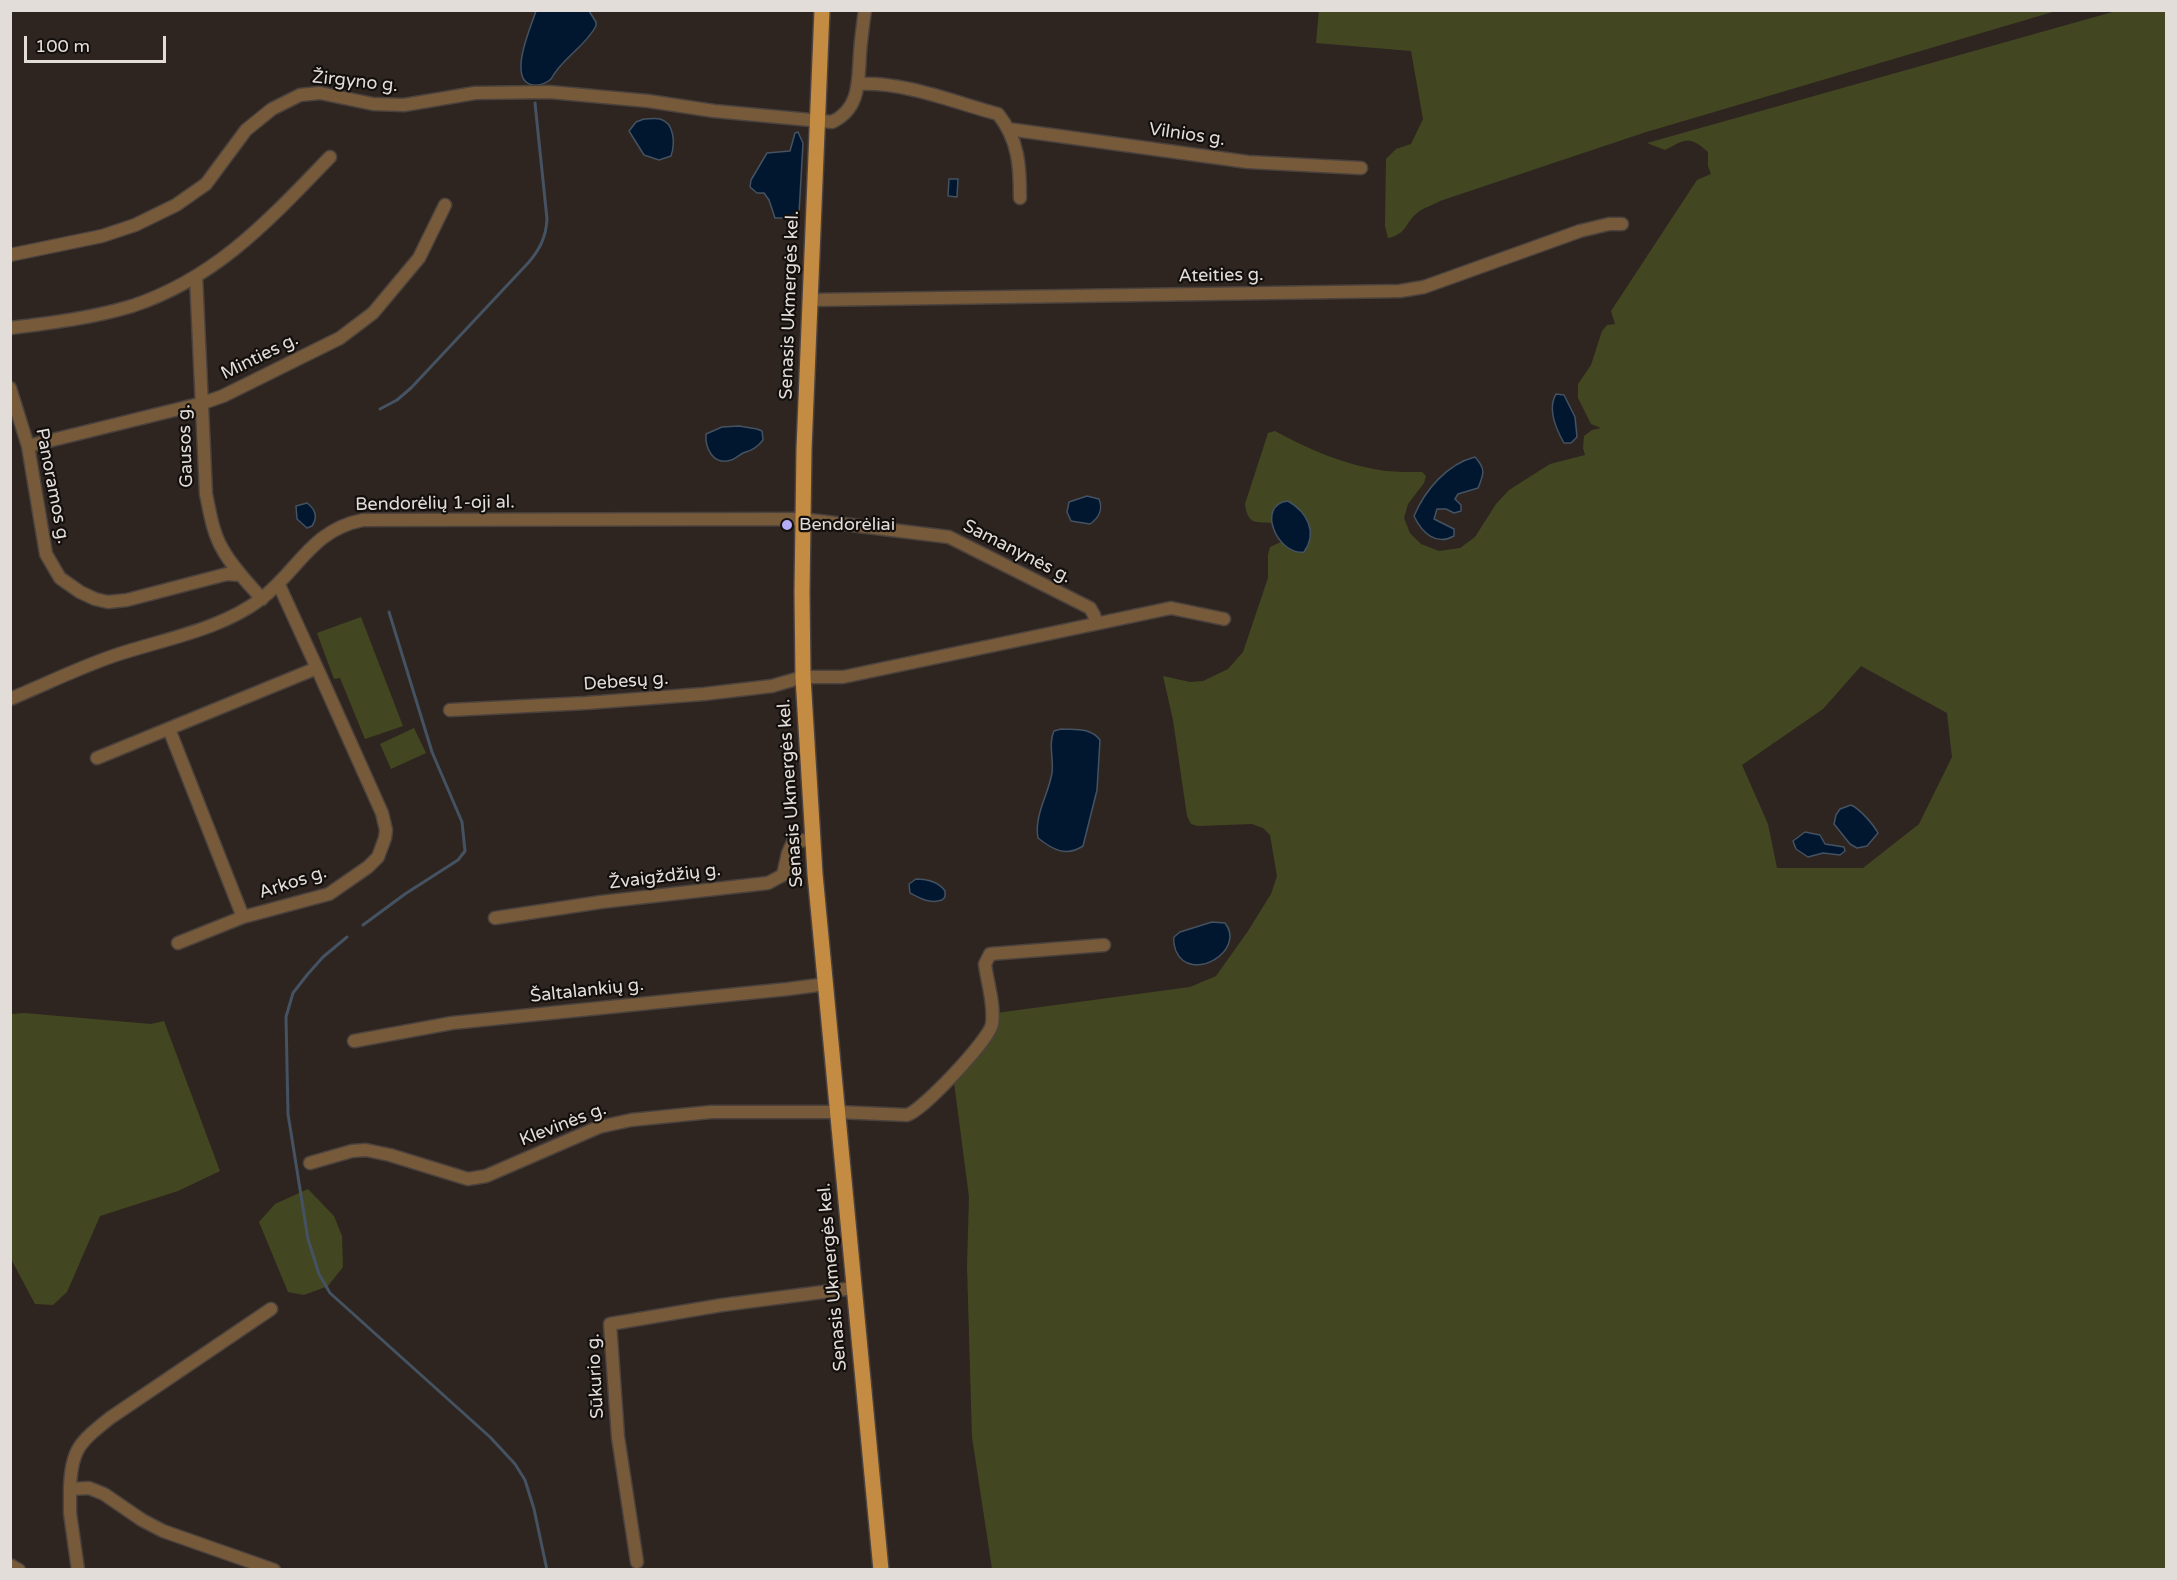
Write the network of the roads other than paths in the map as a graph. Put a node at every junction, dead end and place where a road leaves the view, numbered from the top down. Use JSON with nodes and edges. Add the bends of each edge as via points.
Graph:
{"nodes":[{"id":1,"x":822,"y":10,"type":"edge"},
{"id":2,"x":865,"y":10,"type":"edge"},
{"id":3,"x":859,"y":84,"type":"junction"},
{"id":4,"x":818,"y":120,"type":"junction"},
{"id":5,"x":1008,"y":129,"type":"junction"},
{"id":6,"x":330,"y":157,"type":"dead end"},
{"id":7,"x":1361,"y":168,"type":"dead end"},
{"id":8,"x":1020,"y":198,"type":"dead end"},
{"id":9,"x":446,"y":205,"type":"dead end"},
{"id":10,"x":1622,"y":224,"type":"dead end"},
{"id":11,"x":10,"y":255,"type":"edge"},
{"id":12,"x":196,"y":276,"type":"junction"},
{"id":13,"x":810,"y":300,"type":"junction"},
{"id":14,"x":10,"y":328,"type":"edge"},
{"id":15,"x":10,"y":388,"type":"edge"},
{"id":16,"x":203,"y":403,"type":"junction"},
{"id":17,"x":28,"y":446,"type":"junction"},
{"id":18,"x":802,"y":519,"type":"junction"},
{"id":19,"x":240,"y":575,"type":"junction"},
{"id":20,"x":279,"y":585,"type":"junction"},
{"id":21,"x":262,"y":598,"type":"junction"},
{"id":22,"x":1224,"y":619,"type":"dead end"},
{"id":23,"x":1096,"y":623,"type":"junction"},
{"id":24,"x":317,"y":668,"type":"junction"},
{"id":25,"x":803,"y":677,"type":"junction"},
{"id":26,"x":10,"y":699,"type":"edge"},
{"id":27,"x":450,"y":710,"type":"dead end"},
{"id":28,"x":169,"y":729,"type":"junction"},
{"id":29,"x":97,"y":758,"type":"dead end"},
{"id":30,"x":813,"y":839,"type":"junction"},
{"id":31,"x":243,"y":917,"type":"junction"},
{"id":32,"x":495,"y":918,"type":"dead end"},
{"id":33,"x":178,"y":944,"type":"dead end"},
{"id":34,"x":1104,"y":945,"type":"dead end"},
{"id":35,"x":826,"y":984,"type":"junction"},
{"id":36,"x":354,"y":1041,"type":"dead end"},
{"id":37,"x":837,"y":1112,"type":"junction"},
{"id":38,"x":310,"y":1163,"type":"dead end"},
{"id":39,"x":854,"y":1288,"type":"junction"},
{"id":40,"x":271,"y":1309,"type":"dead end"},
{"id":41,"x":70,"y":1489,"type":"junction"},
{"id":42,"x":638,"y":1562,"type":"dead end"},
{"id":43,"x":10,"y":1565,"type":"edge"},
{"id":44,"x":19,"y":1569,"type":"edge"},
{"id":45,"x":78,"y":1569,"type":"edge"},
{"id":46,"x":274,"y":1569,"type":"edge"},
{"id":47,"x":881,"y":1569,"type":"edge"}],
"edges":[{"from":1,"to":4,"type":"main road","name":"Senasis Ukmergės kel."},
{"from":2,"to":3,"type":"street"},
{"from":3,"to":4,"type":"street","name":"Žirgyno g.","via":[[851,107],[841,117],[826,123]]},
{"from":3,"to":5,"type":"street","via":[[881,83],[998,114]]},
{"from":4,"to":11,"type":"street","name":"Žirgyno g.","via":[[549,92],[475,93],[404,105],[373,104],[320,93],[300,95],[272,109],[246,130],[206,184],[176,205],[102,236]]},
{"from":4,"to":13,"type":"main road","name":"Senasis Ukmergės kel."},
{"from":5,"to":7,"type":"street","name":"Vilnios g.","via":[[1248,162]]},
{"from":5,"to":8,"type":"street","via":[[1015,141]]},
{"from":6,"to":12,"type":"street","via":[[256,233]]},
{"from":9,"to":16,"type":"street","name":"Minties g.","via":[[418,258],[373,313],[340,338]]},
{"from":10,"to":13,"type":"street","name":"Ateities g.","via":[[1580,231],[1424,287],[1400,291]]},
{"from":12,"to":14,"type":"street","via":[[134,305]]},
{"from":12,"to":16,"type":"street","name":"Gausos g."},
{"from":13,"to":18,"type":"main road","name":"Senasis Ukmergės kel."},
{"from":15,"to":17,"type":"street","name":"Panoramos g."},
{"from":16,"to":17,"type":"street","name":"Minties g."},
{"from":16,"to":19,"type":"street","name":"Gausos g.","via":[[206,494],[212,522],[221,548]]},
{"from":17,"to":19,"type":"street","name":"Panoramos g.","via":[[46,554],[60,578],[80,592],[108,602],[127,600],[227,574]]},
{"from":18,"to":20,"type":"street","name":"Bendorėlių 1-oji al.","via":[[363,520],[324,536]]},
{"from":18,"to":23,"type":"street","name":"Samanynės g.","via":[[949,537],[1090,608]]},
{"from":18,"to":25,"type":"main road","name":"Senasis Ukmergės kel."},
{"from":19,"to":21,"type":"street","name":"Gausos g."},
{"from":20,"to":21,"type":"street","name":"Bendorėlių 1-oji al."},
{"from":20,"to":24,"type":"street","name":"Arkos g."},
{"from":21,"to":26,"type":"street","name":"Bendorėlių 1-oji al.","via":[[227,619],[114,656]]},
{"from":22,"to":23,"type":"street","via":[[1171,608]]},
{"from":23,"to":25,"type":"street","via":[[843,677]]},
{"from":24,"to":28,"type":"street"},
{"from":24,"to":31,"type":"street","name":"Arkos g.","via":[[382,813],[386,830],[383,849],[368,867],[329,894]]},
{"from":25,"to":27,"type":"street","name":"Debesų g.","via":[[772,686],[704,694]]},
{"from":25,"to":30,"type":"main road","name":"Senasis Ukmergės kel."},
{"from":28,"to":29,"type":"street"},
{"from":28,"to":31,"type":"street","name":"Arkos g."},
{"from":30,"to":32,"type":"street","name":"Žvaigždžių g.","via":[[793,842],[783,875],[768,883]]},
{"from":30,"to":35,"type":"main road","name":"Senasis Ukmergės kel."},
{"from":31,"to":33,"type":"street"},
{"from":34,"to":37,"type":"street","name":"Klevinės g.","via":[[990,954],[985,964],[992,1026],[941,1088],[917,1111],[907,1115]]},
{"from":35,"to":36,"type":"street","name":"Šaltalankių g.","via":[[452,1023]]},
{"from":35,"to":37,"type":"main road","name":"Senasis Ukmergės kel."},
{"from":37,"to":38,"type":"street","name":"Klevinės g.","via":[[711,1112],[631,1120],[600,1127],[476,1179],[366,1150],[352,1150]]},
{"from":37,"to":39,"type":"main road","name":"Senasis Ukmergės kel."},
{"from":39,"to":42,"type":"street","name":"Sūkurio g.","via":[[610,1324],[618,1437]]},
{"from":39,"to":47,"type":"main road","name":"Senasis Ukmergės kel."},
{"from":40,"to":41,"type":"street","via":[[87,1436],[70,1466]]},
{"from":41,"to":45,"type":"street"},
{"from":41,"to":46,"type":"street","via":[[89,1488],[163,1531]]},
{"from":43,"to":44,"type":"street"}]}
